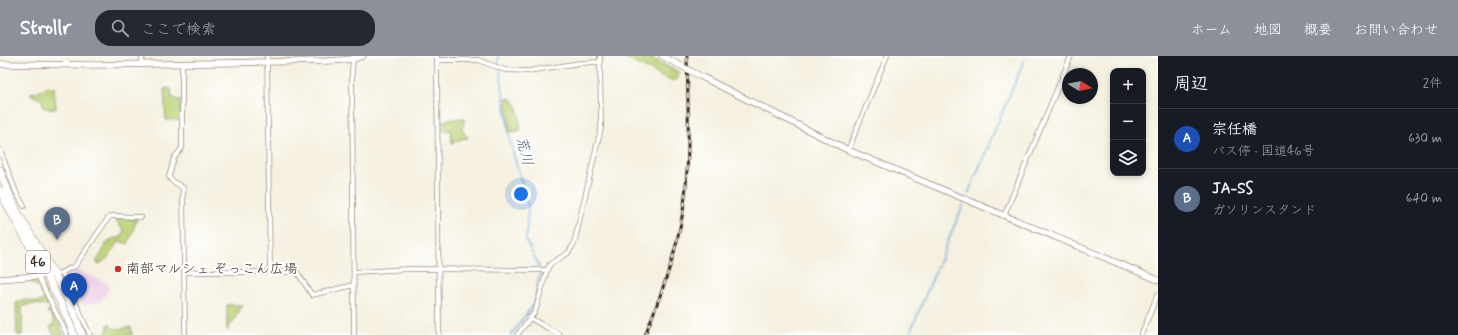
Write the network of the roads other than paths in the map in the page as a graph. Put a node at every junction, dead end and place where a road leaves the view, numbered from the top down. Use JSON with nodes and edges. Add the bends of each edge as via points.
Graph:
{"nodes":[{"id":1,"x":143,"y":56,"type":"edge"},
{"id":2,"x":363,"y":56,"type":"edge"},
{"id":3,"x":600,"y":56,"type":"edge"},
{"id":4,"x":662,"y":56,"type":"edge"},
{"id":5,"x":887,"y":56,"type":"edge"},
{"id":6,"x":1071,"y":56,"type":"edge"},
{"id":7,"x":354,"y":57,"type":"edge"},
{"id":8,"x":437,"y":58,"type":"edge"},
{"id":9,"x":267,"y":59,"type":"edge"},
{"id":10,"x":600,"y":62,"type":"junction"},
{"id":11,"x":0,"y":64,"type":"edge"},
{"id":12,"x":141,"y":64,"type":"junction"},
{"id":13,"x":182,"y":64,"type":"junction"},
{"id":14,"x":0,"y":150,"type":"edge"},
{"id":15,"x":848,"y":150,"type":"junction"},
{"id":16,"x":0,"y":170,"type":"edge"},
{"id":17,"x":0,"y":190,"type":"edge"},
{"id":18,"x":24,"y":206,"type":"dead end"},
{"id":19,"x":1004,"y":216,"type":"junction"},
{"id":20,"x":141,"y":217,"type":"dead end"},
{"id":21,"x":439,"y":269,"type":"junction"},
{"id":22,"x":542,"y":270,"type":"junction"},
{"id":23,"x":184,"y":272,"type":"junction"},
{"id":24,"x":270,"y":272,"type":"junction"},
{"id":25,"x":354,"y":272,"type":"junction"},
{"id":26,"x":59,"y":274,"type":"junction"},
{"id":27,"x":47,"y":275,"type":"junction"},
{"id":28,"x":38,"y":276,"type":"junction"},
{"id":29,"x":0,"y":279,"type":"edge"},
{"id":30,"x":1158,"y":280,"type":"edge"},
{"id":31,"x":354,"y":285,"type":"junction"},
{"id":32,"x":1158,"y":294,"type":"edge"},
{"id":33,"x":530,"y":318,"type":"junction"},
{"id":34,"x":67,"y":335,"type":"edge"},
{"id":35,"x":74,"y":335,"type":"edge"},
{"id":36,"x":82,"y":335,"type":"edge"},
{"id":37,"x":90,"y":335,"type":"edge"},
{"id":38,"x":185,"y":335,"type":"edge"},
{"id":39,"x":354,"y":335,"type":"edge"},
{"id":40,"x":439,"y":335,"type":"edge"},
{"id":41,"x":517,"y":335,"type":"edge"},
{"id":42,"x":560,"y":335,"type":"edge"},
{"id":43,"x":1141,"y":335,"type":"edge"}],
"edges":[{"from":1,"to":12,"type":"street"},
{"from":2,"to":7,"type":"street"},
{"from":3,"to":10,"type":"street"},
{"from":4,"to":15,"type":"street","bridge":true},
{"from":5,"to":15,"type":"street"},
{"from":6,"to":19,"type":"street"},
{"from":7,"to":9,"type":"street","via":[[328,61]]},
{"from":7,"to":25,"type":"street"},
{"from":8,"to":10,"type":"street","via":[[478,60],[501,69],[528,71]]},
{"from":8,"to":21,"type":"street"},
{"from":9,"to":13,"type":"street"},
{"from":9,"to":24,"type":"street"},
{"from":10,"to":22,"type":"street","via":[[601,128],[574,244],[568,253]]},
{"from":11,"to":12,"type":"street"},
{"from":12,"to":13,"type":"street"},
{"from":13,"to":23,"type":"street","via":[[182,148],[174,158],[169,177],[183,188]]},
{"from":14,"to":18,"type":"street"},
{"from":15,"to":19,"type":"street"},
{"from":16,"to":26,"type":"highway","number":"46","via":[[17,211]]},
{"from":17,"to":27,"type":"highway","number":"46","via":[[21,233]]},
{"from":19,"to":30,"type":"street"},
{"from":20,"to":26,"type":"street","via":[[110,217],[75,266]]},
{"from":21,"to":22,"type":"street"},
{"from":21,"to":25,"type":"street"},
{"from":21,"to":40,"type":"street"},
{"from":22,"to":33,"type":"street","via":[[535,312]]},
{"from":23,"to":24,"type":"street"},
{"from":23,"to":38,"type":"street"},
{"from":24,"to":31,"type":"street","via":[[298,272],[312,295]]},
{"from":25,"to":31,"type":"street"},
{"from":26,"to":27,"type":"street"},
{"from":26,"to":36,"type":"highway","number":"46"},
{"from":26,"to":37,"type":"street"},
{"from":27,"to":28,"type":"street"},
{"from":27,"to":35,"type":"highway","number":"46"},
{"from":28,"to":29,"type":"street"},
{"from":28,"to":34,"type":"street"},
{"from":31,"to":39,"type":"street"},
{"from":32,"to":43,"type":"street"},
{"from":33,"to":41,"type":"street"},
{"from":33,"to":42,"type":"street"}]}
